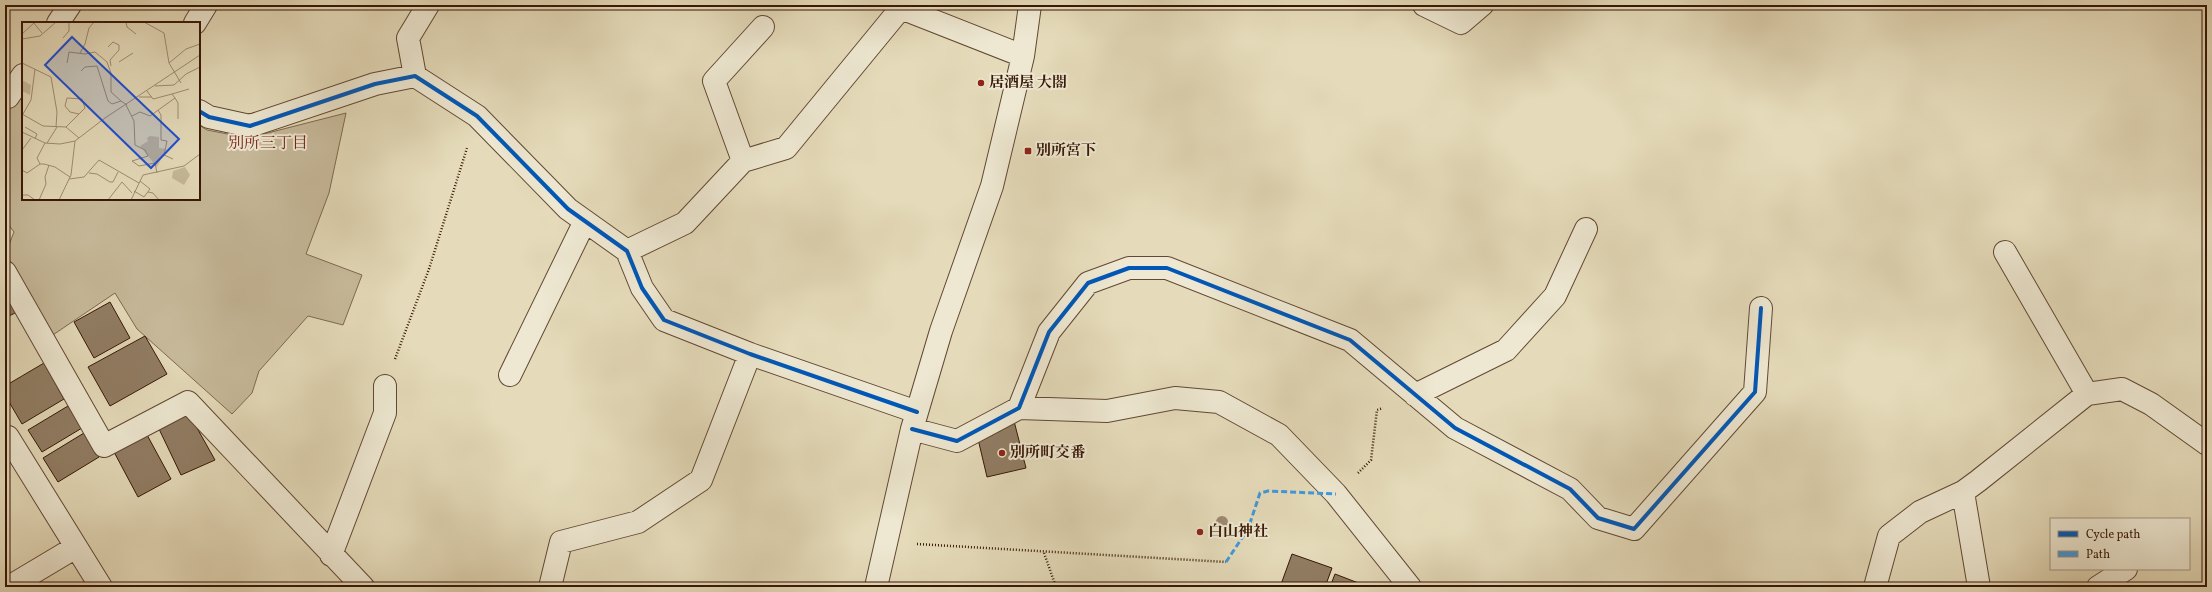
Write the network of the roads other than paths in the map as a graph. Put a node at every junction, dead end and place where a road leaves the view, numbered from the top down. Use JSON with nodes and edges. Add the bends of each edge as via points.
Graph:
{"nodes":[{"id":1,"x":70,"y":5,"type":"edge"},
{"id":2,"x":206,"y":5,"type":"edge"},
{"id":3,"x":428,"y":5,"type":"edge"},
{"id":4,"x":1030,"y":5,"type":"edge"},
{"id":5,"x":1424,"y":5,"type":"edge"},
{"id":6,"x":1482,"y":5,"type":"edge"},
{"id":7,"x":900,"y":6,"type":"edge"},
{"id":8,"x":59,"y":22,"type":"edge"},
{"id":9,"x":196,"y":22,"type":"edge"},
{"id":10,"x":763,"y":27,"type":"dead end"},
{"id":11,"x":1023,"y":56,"type":"junction"},
{"id":12,"x":22,"y":76,"type":"edge"},
{"id":13,"x":415,"y":76,"type":"junction"},
{"id":14,"x":5,"y":95,"type":"edge"},
{"id":15,"x":200,"y":112,"type":"edge"},
{"id":16,"x":743,"y":161,"type":"junction"},
{"id":17,"x":585,"y":221,"type":"junction"},
{"id":18,"x":1586,"y":229,"type":"dead end"},
{"id":19,"x":627,"y":251,"type":"junction"},
{"id":20,"x":2006,"y":252,"type":"dead end"},
{"id":21,"x":5,"y":272,"type":"edge"},
{"id":22,"x":1762,"y":308,"type":"dead end"},
{"id":23,"x":750,"y":354,"type":"junction"},
{"id":24,"x":510,"y":375,"type":"dead end"},
{"id":25,"x":385,"y":386,"type":"road end"},
{"id":26,"x":1412,"y":392,"type":"junction"},
{"id":27,"x":2087,"y":394,"type":"junction"},
{"id":28,"x":1019,"y":408,"type":"junction"},
{"id":29,"x":915,"y":421,"type":"junction"},
{"id":30,"x":8,"y":437,"type":"dead end"},
{"id":31,"x":2207,"y":444,"type":"edge"},
{"id":32,"x":1963,"y":492,"type":"junction"},
{"id":33,"x":76,"y":547,"type":"junction"},
{"id":34,"x":331,"y":555,"type":"junction"},
{"id":35,"x":2124,"y":570,"type":"edge"},
{"id":36,"x":9,"y":587,"type":"edge"},
{"id":37,"x":101,"y":587,"type":"edge"},
{"id":38,"x":363,"y":587,"type":"edge"},
{"id":39,"x":550,"y":587,"type":"edge"},
{"id":40,"x":876,"y":587,"type":"edge"},
{"id":41,"x":1410,"y":587,"type":"edge"},
{"id":42,"x":1875,"y":587,"type":"edge"},
{"id":43,"x":1978,"y":587,"type":"edge"},
{"id":44,"x":2098,"y":587,"type":"edge"}],
"edges":[{"from":1,"to":8,"type":"street"},
{"from":2,"to":9,"type":"street"},
{"from":3,"to":13,"type":"street","via":[[408,38]]},
{"from":4,"to":11,"type":"street"},
{"from":5,"to":6,"type":"street","via":[[1461,23]]},
{"from":7,"to":11,"type":"street"},
{"from":7,"to":16,"type":"street","via":[[786,148]]},
{"from":10,"to":16,"type":"street","via":[[714,81]]},
{"from":11,"to":29,"type":"street","via":[[992,186],[941,331]]},
{"from":12,"to":14,"type":"street","via":[[8,97]]},
{"from":13,"to":15,"type":"street","via":[[375,84],[250,126],[209,117]]},
{"from":13,"to":17,"type":"street","via":[[477,116],[568,209]]},
{"from":16,"to":19,"type":"street","via":[[686,223]]},
{"from":17,"to":19,"type":"street"},
{"from":17,"to":24,"type":"street"},
{"from":18,"to":26,"type":"street","via":[[1555,296],[1506,350]]},
{"from":19,"to":23,"type":"street","via":[[642,288],[664,320]]},
{"from":20,"to":27,"type":"street"},
{"from":21,"to":34,"type":"street","via":[[104,446],[188,402]]},
{"from":22,"to":26,"type":"street","via":[[1755,392],[1634,529],[1598,518],[1570,488],[1455,428]]},
{"from":23,"to":29,"type":"street"},
{"from":23,"to":39,"type":"street","via":[[701,480],[638,522],[561,542]]},
{"from":25,"to":34,"type":"street","via":[[386,413]]},
{"from":26,"to":28,"type":"street","via":[[1350,340],[1167,268],[1129,268],[1088,284],[1049,332]]},
{"from":27,"to":31,"type":"street","via":[[2122,389],[2151,404]]},
{"from":27,"to":32,"type":"street"},
{"from":28,"to":29,"type":"street","via":[[957,441]]},
{"from":28,"to":41,"type":"street","via":[[1107,411],[1175,398],[1219,402],[1279,435],[1336,494]]},
{"from":29,"to":40,"type":"street"},
{"from":30,"to":33,"type":"street"},
{"from":32,"to":42,"type":"street","via":[[1920,512],[1889,536]]},
{"from":32,"to":43,"type":"street"},
{"from":33,"to":36,"type":"street"},
{"from":33,"to":37,"type":"street"},
{"from":34,"to":38,"type":"street"},
{"from":35,"to":44,"type":"street"}]}
